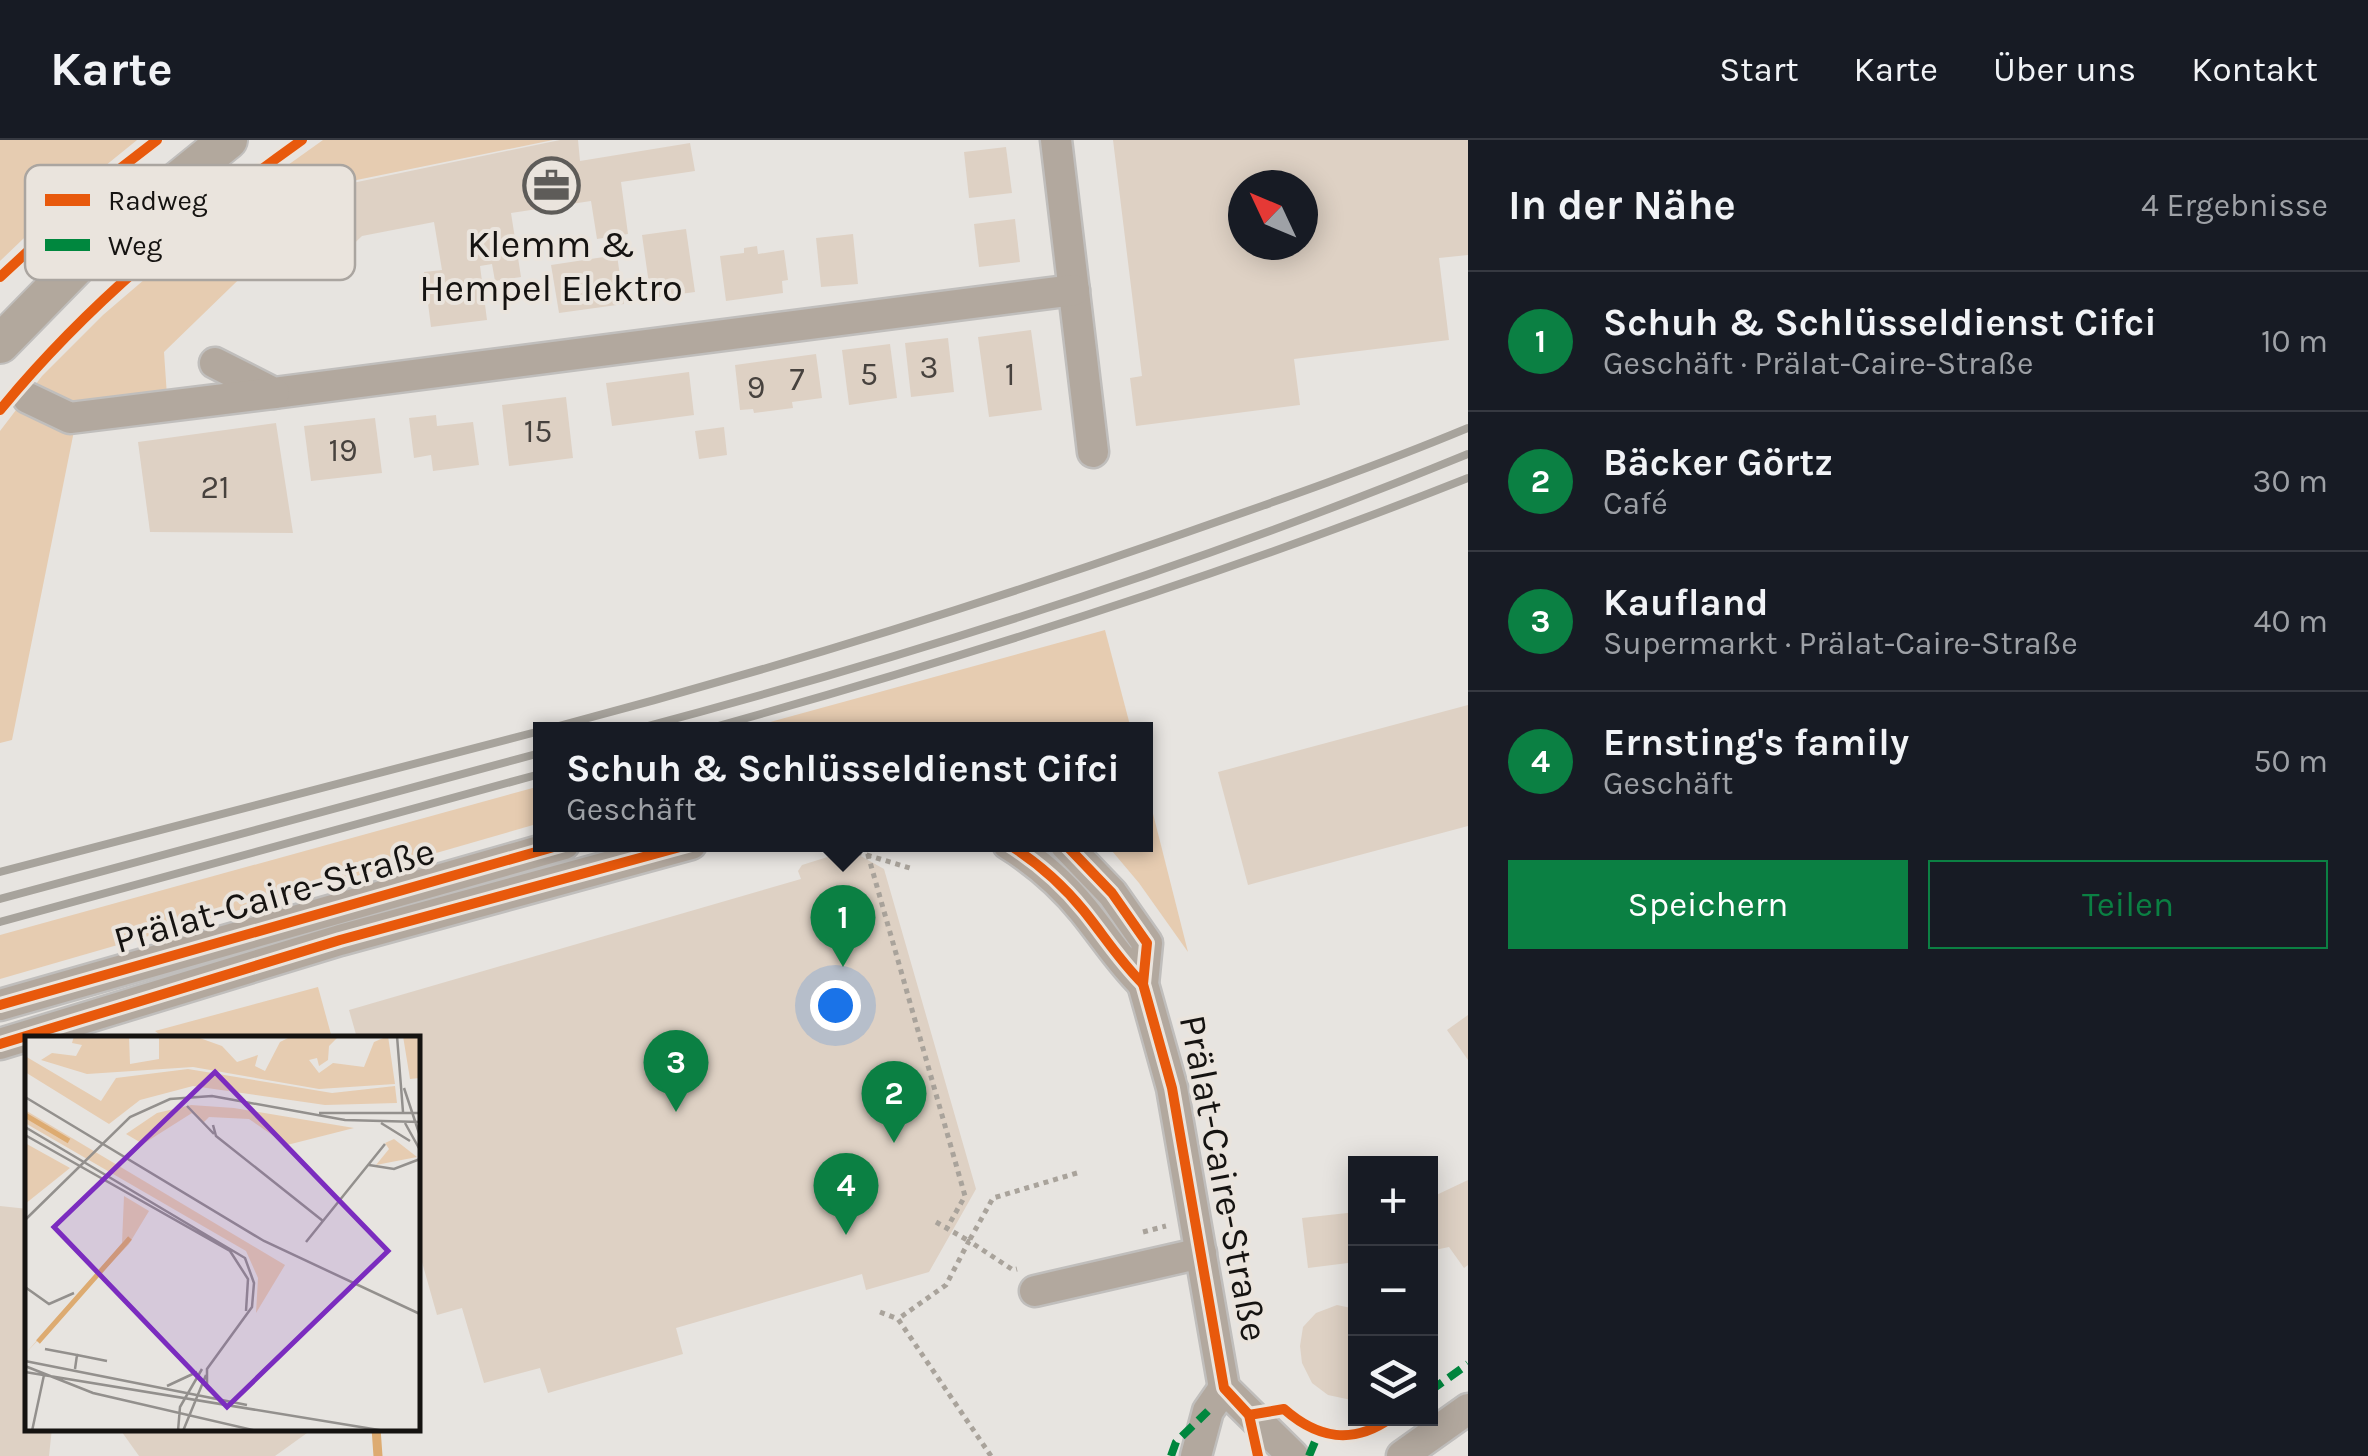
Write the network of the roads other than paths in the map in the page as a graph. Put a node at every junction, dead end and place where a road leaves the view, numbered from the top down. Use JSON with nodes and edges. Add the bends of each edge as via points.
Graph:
{"nodes":[{"id":1,"x":228,"y":140,"type":"edge"},
{"id":2,"x":1056,"y":140,"type":"edge"},
{"id":3,"x":197,"y":165,"type":"edge"},
{"id":4,"x":62,"y":280,"type":"edge"},
{"id":5,"x":1074,"y":290,"type":"junction"},
{"id":6,"x":3,"y":340,"type":"edge"},
{"id":7,"x":215,"y":362,"type":"dead end"},
{"id":8,"x":274,"y":393,"type":"junction"},
{"id":9,"x":28,"y":398,"type":"dead end"},
{"id":10,"x":1093,"y":452,"type":"dead end"},
{"id":11,"x":535,"y":852,"type":"edge"},
{"id":12,"x":663,"y":852,"type":"edge"},
{"id":13,"x":1018,"y":852,"type":"edge"},
{"id":14,"x":1073,"y":852,"type":"edge"},
{"id":15,"x":332,"y":908,"type":"junction"},
{"id":16,"x":340,"y":940,"type":"junction"},
{"id":17,"x":1142,"y":984,"type":"junction"},
{"id":18,"x":46,"y":991,"type":"junction"},
{"id":19,"x":0,"y":1005,"type":"edge"},
{"id":20,"x":54,"y":1027,"type":"junction"},
{"id":21,"x":25,"y":1036,"type":"edge"},
{"id":22,"x":25,"y":1036,"type":"edge"},
{"id":23,"x":0,"y":1044,"type":"edge"},
{"id":24,"x":1201,"y":1253,"type":"junction"},
{"id":25,"x":1035,"y":1291,"type":"dead end"},
{"id":26,"x":1216,"y":1399,"type":"junction"},
{"id":27,"x":1468,"y":1409,"type":"edge"},
{"id":28,"x":1249,"y":1415,"type":"junction"},
{"id":29,"x":1196,"y":1456,"type":"edge"},
{"id":30,"x":1216,"y":1456,"type":"edge"},
{"id":31,"x":1258,"y":1456,"type":"edge"},
{"id":32,"x":1294,"y":1456,"type":"edge"},
{"id":33,"x":1402,"y":1456,"type":"edge"}],
"edges":[{"from":1,"to":3,"type":"main road"},
{"from":2,"to":5,"type":"street"},
{"from":4,"to":6,"type":"main road"},
{"from":5,"to":8,"type":"street"},
{"from":5,"to":10,"type":"street"},
{"from":7,"to":8,"type":"street"},
{"from":8,"to":9,"type":"street","via":[[70,418]]},
{"from":11,"to":15,"type":"street","name":"Prälat-Caire-Straße"},
{"from":12,"to":16,"type":"street","name":"Prälat-Caire-Straße"},
{"from":13,"to":17,"type":"street","name":"Prälat-Caire-Straße","via":[[1059,884]]},
{"from":14,"to":17,"type":"street","name":"Prälat-Caire-Straße","via":[[1147,943]]},
{"from":15,"to":16,"type":"street"},
{"from":15,"to":18,"type":"street","name":"Prälat-Caire-Straße"},
{"from":16,"to":20,"type":"street","name":"Prälat-Caire-Straße"},
{"from":17,"to":24,"type":"street","name":"Prälat-Caire-Straße","via":[[1172,1088]]},
{"from":18,"to":19,"type":"street","name":"Prälat-Caire-Straße"},
{"from":18,"to":20,"type":"street"},
{"from":20,"to":22,"type":"street","name":"Prälat-Caire-Straße"},
{"from":21,"to":23,"type":"street","name":"Prälat-Caire-Straße"},
{"from":24,"to":25,"type":"street"},
{"from":24,"to":26,"type":"street","name":"Prälat-Caire-Straße"},
{"from":26,"to":28,"type":"street","name":"Prälat-Caire-Straße"},
{"from":26,"to":29,"type":"street"},
{"from":26,"to":30,"type":"street","name":"Prälat-Caire-Straße"},
{"from":27,"to":33,"type":"street"},
{"from":28,"to":31,"type":"street"},
{"from":28,"to":32,"type":"street","name":"Prälat-Caire-Straße"}]}
